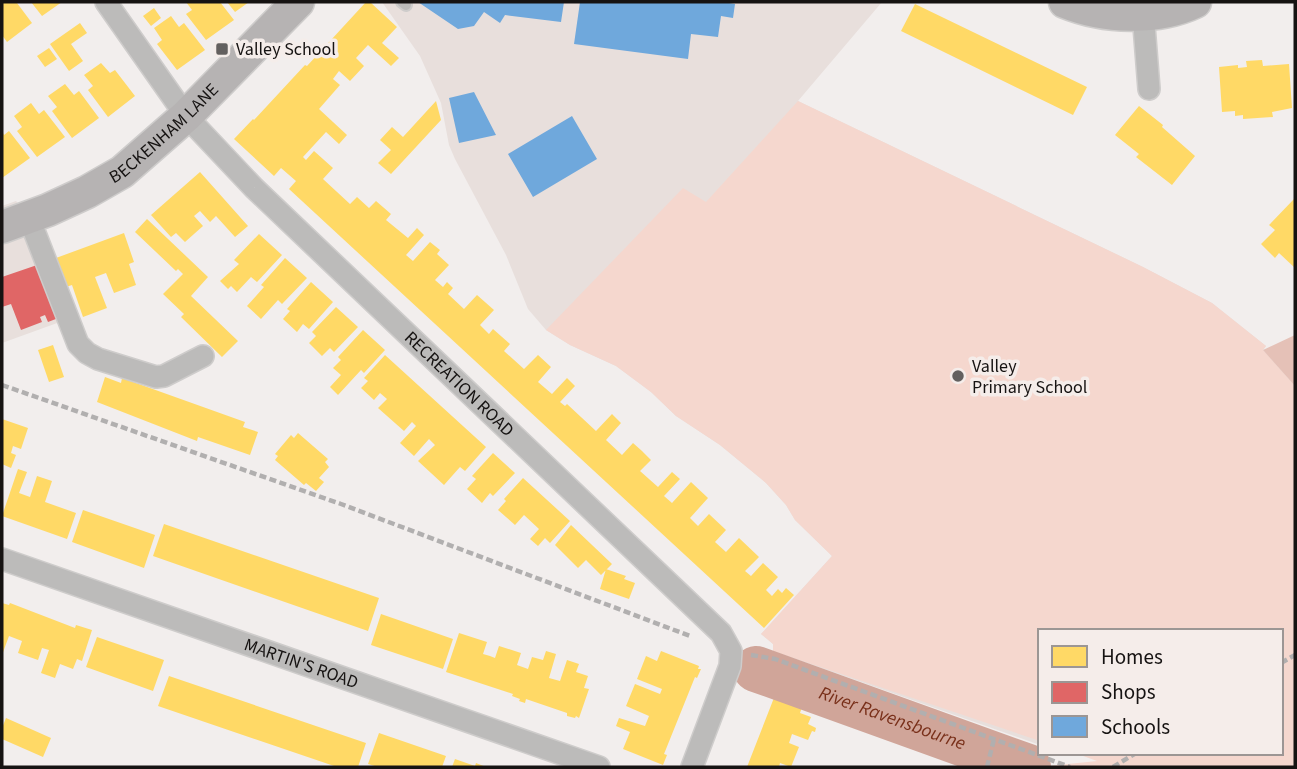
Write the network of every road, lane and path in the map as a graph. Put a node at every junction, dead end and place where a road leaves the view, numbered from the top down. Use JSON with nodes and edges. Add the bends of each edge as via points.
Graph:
{"nodes":[{"id":1,"x":106,"y":2,"type":"edge"},
{"id":2,"x":299,"y":2,"type":"edge"},
{"id":3,"x":1065,"y":2,"type":"edge"},
{"id":4,"x":1195,"y":2,"type":"edge"},
{"id":5,"x":1143,"y":13,"type":"junction"},
{"id":6,"x":1149,"y":89,"type":"dead end"},
{"id":7,"x":186,"y":116,"type":"junction"},
{"id":8,"x":15,"y":222,"type":"edge"},
{"id":9,"x":203,"y":356,"type":"dead end"},
{"id":10,"x":2,"y":386,"type":"edge"},
{"id":11,"x":2,"y":559,"type":"edge"},
{"id":12,"x":731,"y":651,"type":"junction"},
{"id":13,"x":994,"y":739,"type":"junction"},
{"id":14,"x":1133,"y":755,"type":"edge"},
{"id":15,"x":598,"y":767,"type":"edge"},
{"id":16,"x":692,"y":767,"type":"edge"},
{"id":17,"x":987,"y":767,"type":"edge"},
{"id":18,"x":1070,"y":767,"type":"edge"},
{"id":19,"x":1113,"y":767,"type":"edge"}],
"edges":[{"from":1,"to":7,"type":"street","name":"RECREATION ROAD"},
{"from":2,"to":7,"type":"main road","name":"BECKENHAM LANE"},
{"from":3,"to":5,"type":"main road","via":[[1104,13]]},
{"from":4,"to":5,"type":"main road"},
{"from":5,"to":6,"type":"street"},
{"from":7,"to":8,"type":"main road","name":"BECKENHAM LANE","via":[[122,173]]},
{"from":7,"to":12,"type":"street","name":"RECREATION ROAD","via":[[264,197],[706,617]]},
{"from":8,"to":9,"type":"street","via":[[78,344],[87,353],[156,377]]},
{"from":10,"to":12,"type":"path","via":[[341,504]]},
{"from":11,"to":15,"type":"street","name":"MARTIN'S ROAD"},
{"from":12,"to":13,"type":"path","via":[[775,659]]},
{"from":12,"to":16,"type":"street","via":[[726,680]]},
{"from":13,"to":17,"type":"path"},
{"from":13,"to":18,"type":"path"},
{"from":14,"to":19,"type":"path"}]}
